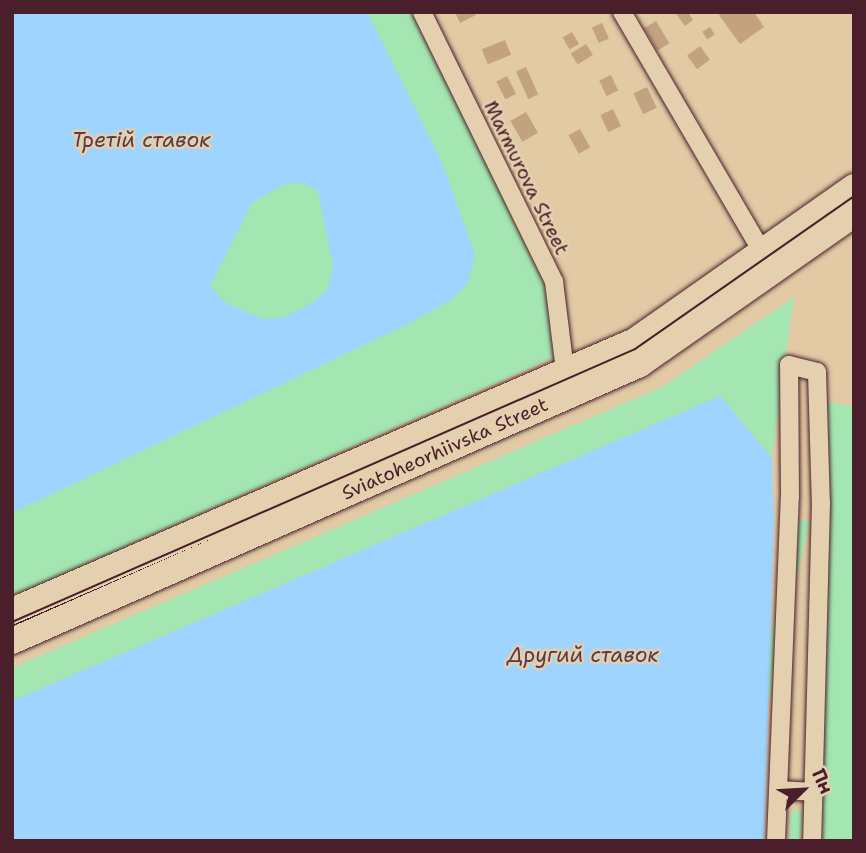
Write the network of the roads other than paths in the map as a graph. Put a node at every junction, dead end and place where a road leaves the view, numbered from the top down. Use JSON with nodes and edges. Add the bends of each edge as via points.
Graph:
{"nodes":[{"id":1,"x":422,"y":12,"type":"edge"},
{"id":2,"x":647,"y":12,"type":"edge"},
{"id":3,"x":627,"y":18,"type":"edge"},
{"id":4,"x":854,"y":187,"type":"edge"},
{"id":5,"x":854,"y":214,"type":"edge"},
{"id":6,"x":762,"y":252,"type":"junction"},
{"id":7,"x":565,"y":370,"type":"junction"},
{"id":8,"x":790,"y":497,"type":"junction"},
{"id":9,"x":821,"y":503,"type":"junction"},
{"id":10,"x":12,"y":611,"type":"edge"},
{"id":11,"x":12,"y":641,"type":"edge"},
{"id":12,"x":778,"y":790,"type":"junction"},
{"id":13,"x":814,"y":792,"type":"junction"},
{"id":14,"x":776,"y":841,"type":"edge"},
{"id":15,"x":812,"y":841,"type":"edge"}],
"edges":[{"from":1,"to":7,"type":"street","name":"Marmurova Street","via":[[554,282]]},
{"from":2,"to":3,"type":"street"},
{"from":3,"to":6,"type":"street"},
{"from":4,"to":6,"type":"main road","name":"Sviatoheorhiivska Street"},
{"from":5,"to":11,"type":"main road","name":"Sviatoheorhiivska Street","via":[[640,364]]},
{"from":6,"to":7,"type":"main road","name":"Sviatoheorhiivska Street","via":[[635,341]]},
{"from":7,"to":10,"type":"main road","name":"Sviatoheorhiivska Street"},
{"from":8,"to":9,"type":"street"},
{"from":8,"to":9,"type":"street","via":[[789,365],[817,372]]},
{"from":8,"to":12,"type":"street"},
{"from":9,"to":13,"type":"street"},
{"from":12,"to":13,"type":"street"},
{"from":12,"to":14,"type":"street"},
{"from":13,"to":15,"type":"street"}]}
